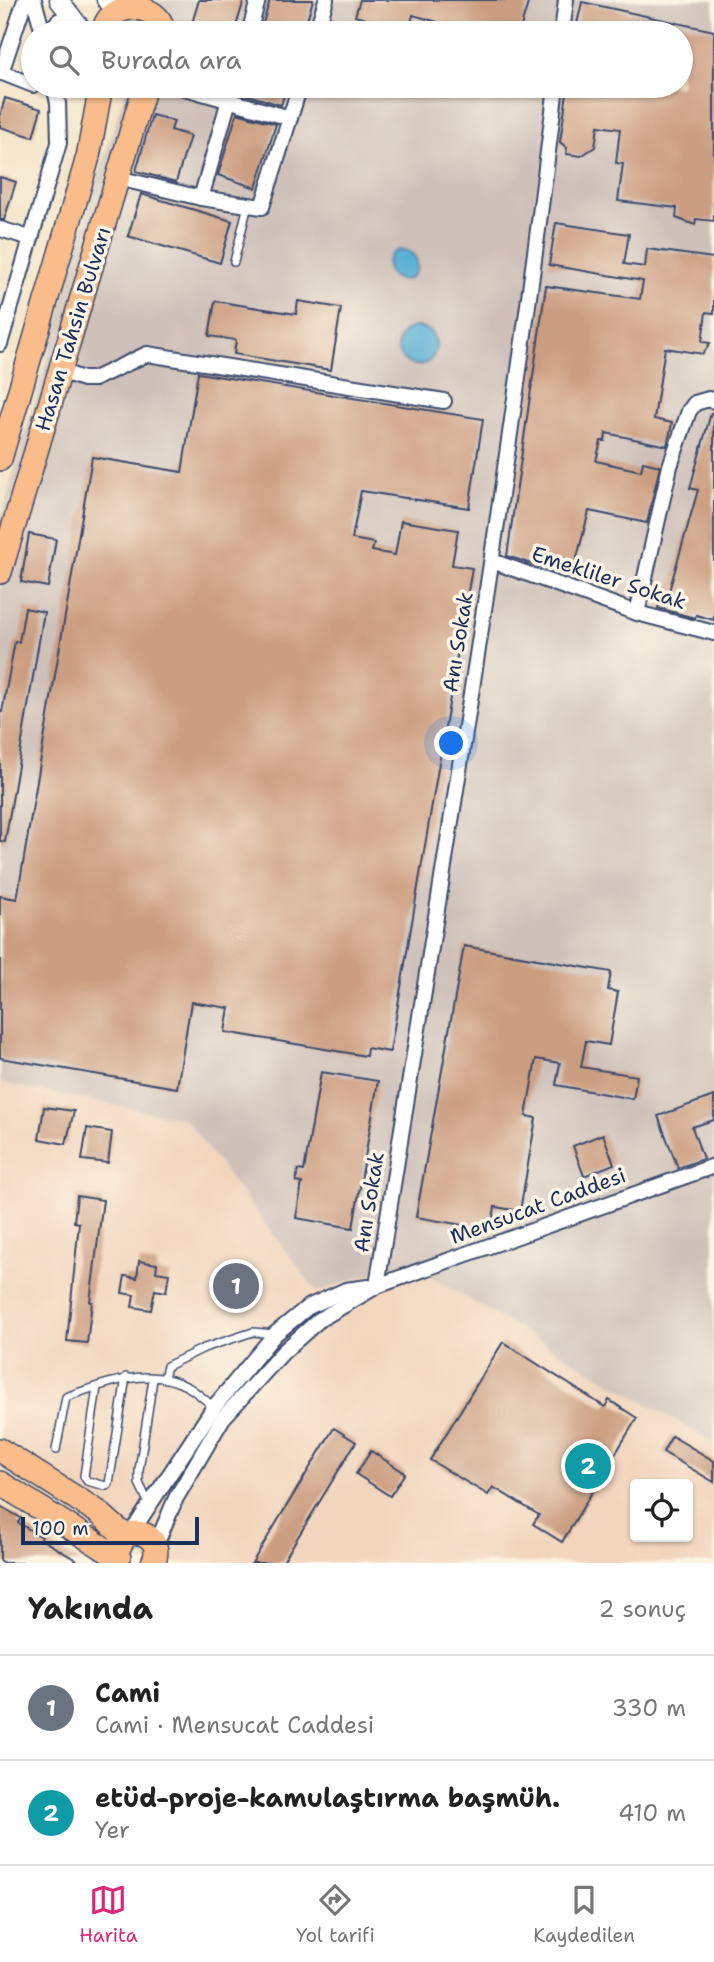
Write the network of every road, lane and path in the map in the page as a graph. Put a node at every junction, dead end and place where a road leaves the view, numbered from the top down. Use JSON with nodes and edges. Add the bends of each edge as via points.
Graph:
{"nodes":[{"id":1,"x":24,"y":0,"type":"edge"},
{"id":2,"x":34,"y":0,"type":"edge"},
{"id":3,"x":59,"y":0,"type":"edge"},
{"id":4,"x":172,"y":0,"type":"edge"},
{"id":5,"x":258,"y":0,"type":"edge"},
{"id":6,"x":326,"y":0,"type":"edge"},
{"id":7,"x":566,"y":0,"type":"edge"},
{"id":8,"x":118,"y":2,"type":"edge"},
{"id":9,"x":71,"y":16,"type":"junction"},
{"id":10,"x":40,"y":21,"type":"edge"},
{"id":11,"x":58,"y":21,"type":"edge"},
{"id":12,"x":75,"y":21,"type":"edge"},
{"id":13,"x":106,"y":21,"type":"edge"},
{"id":14,"x":160,"y":21,"type":"edge"},
{"id":15,"x":165,"y":21,"type":"edge"},
{"id":16,"x":252,"y":21,"type":"edge"},
{"id":17,"x":320,"y":21,"type":"edge"},
{"id":18,"x":563,"y":21,"type":"edge"},
{"id":19,"x":1,"y":73,"type":"edge"},
{"id":20,"x":21,"y":81,"type":"edge"},
{"id":21,"x":56,"y":98,"type":"edge"},
{"id":22,"x":99,"y":98,"type":"edge"},
{"id":23,"x":141,"y":98,"type":"edge"},
{"id":24,"x":219,"y":98,"type":"edge"},
{"id":25,"x":230,"y":98,"type":"edge"},
{"id":26,"x":296,"y":98,"type":"edge"},
{"id":27,"x":555,"y":98,"type":"edge"},
{"id":28,"x":229,"y":101,"type":"junction"},
{"id":29,"x":290,"y":118,"type":"junction"},
{"id":30,"x":118,"y":178,"type":"junction"},
{"id":31,"x":201,"y":198,"type":"junction"},
{"id":32,"x":248,"y":205,"type":"junction"},
{"id":33,"x":0,"y":229,"type":"edge"},
{"id":34,"x":30,"y":238,"type":"junction"},
{"id":35,"x":234,"y":262,"type":"dead end"},
{"id":36,"x":0,"y":344,"type":"edge"},
{"id":37,"x":60,"y":371,"type":"junction"},
{"id":38,"x":444,"y":401,"type":"dead end"},
{"id":39,"x":714,"y":401,"type":"edge"},
{"id":40,"x":0,"y":459,"type":"edge"},
{"id":41,"x":492,"y":561,"type":"junction"},
{"id":42,"x":0,"y":572,"type":"edge"},
{"id":43,"x":636,"y":613,"type":"junction"},
{"id":44,"x":714,"y":633,"type":"edge"},
{"id":45,"x":714,"y":1166,"type":"edge"},
{"id":46,"x":377,"y":1286,"type":"junction"},
{"id":47,"x":275,"y":1334,"type":"junction"},
{"id":48,"x":126,"y":1377,"type":"junction"},
{"id":49,"x":164,"y":1378,"type":"junction"},
{"id":50,"x":153,"y":1379,"type":"junction"},
{"id":51,"x":97,"y":1387,"type":"junction"},
{"id":52,"x":214,"y":1407,"type":"junction"},
{"id":53,"x":0,"y":1450,"type":"edge"},
{"id":54,"x":56,"y":1450,"type":"dead end"},
{"id":55,"x":0,"y":1483,"type":"edge"},
{"id":56,"x":149,"y":1505,"type":"junction"},
{"id":57,"x":124,"y":1548,"type":"edge"},
{"id":58,"x":159,"y":1555,"type":"edge"}],
"edges":[{"from":1,"to":19,"type":"street"},
{"from":2,"to":10,"type":"street"},
{"from":3,"to":9,"type":"street"},
{"from":4,"to":15,"type":"main road"},
{"from":5,"to":16,"type":"street"},
{"from":6,"to":17,"type":"street"},
{"from":7,"to":18,"type":"street"},
{"from":8,"to":13,"type":"main road"},
{"from":8,"to":14,"type":"main road","via":[[134,0],[152,6]]},
{"from":9,"to":11,"type":"street"},
{"from":9,"to":12,"type":"street"},
{"from":19,"to":20,"type":"street"},
{"from":21,"to":34,"type":"street","via":[[59,144]]},
{"from":22,"to":40,"type":"main road","name":"Hasan Tahsin Bulvarı","via":[[88,157]]},
{"from":23,"to":30,"type":"main road","name":"Hasan Tahsin Bulvarı"},
{"from":24,"to":28,"type":"street"},
{"from":25,"to":28,"type":"street"},
{"from":26,"to":29,"type":"street"},
{"from":27,"to":41,"type":"street","name":"Anı Sokak"},
{"from":28,"to":29,"type":"street"},
{"from":28,"to":31,"type":"street"},
{"from":29,"to":32,"type":"street","via":[[262,207]]},
{"from":30,"to":31,"type":"street"},
{"from":30,"to":37,"type":"main road","name":"Hasan Tahsin Bulvarı"},
{"from":31,"to":32,"type":"street"},
{"from":32,"to":35,"type":"lane"},
{"from":33,"to":34,"type":"street"},
{"from":34,"to":36,"type":"street"},
{"from":37,"to":38,"type":"street","via":[[94,379],[147,354]]},
{"from":37,"to":42,"type":"main road","name":"Hasan Tahsin Bulvarı"},
{"from":39,"to":43,"type":"street","via":[[695,403],[690,411],[670,466]]},
{"from":41,"to":43,"type":"street","name":"Emekliler Sokak"},
{"from":41,"to":46,"type":"street","name":"Anı Sokak"},
{"from":43,"to":44,"type":"street","name":"Emekliler Sokak"},
{"from":45,"to":46,"type":"street","name":"Mensucat Caddesi"},
{"from":46,"to":47,"type":"street","name":"Mensucat Caddesi","via":[[346,1290],[308,1307]]},
{"from":46,"to":58,"type":"street","name":"Mensucat Caddesi","via":[[319,1320],[223,1418],[176,1498]]},
{"from":47,"to":49,"type":"lane","via":[[253,1332],[204,1348],[167,1366]]},
{"from":47,"to":52,"type":"street","name":"Mensucat Caddesi"},
{"from":48,"to":50,"type":"lane"},
{"from":48,"to":51,"type":"lane"},
{"from":48,"to":51,"type":"lane","via":[[106,1486],[84,1476]]},
{"from":49,"to":50,"type":"lane"},
{"from":49,"to":52,"type":"lane","via":[[188,1387]]},
{"from":50,"to":56,"type":"lane","via":[[139,1470],[139,1483]]},
{"from":51,"to":54,"type":"lane","via":[[66,1397]]},
{"from":52,"to":56,"type":"street","name":"Mensucat Caddesi"},
{"from":53,"to":57,"type":"main road","via":[[98,1512]]},
{"from":55,"to":57,"type":"main road"},
{"from":56,"to":57,"type":"street","name":"Mensucat Caddesi"},
{"from":57,"to":58,"type":"main road","via":[[143,1533],[153,1540]]}]}
